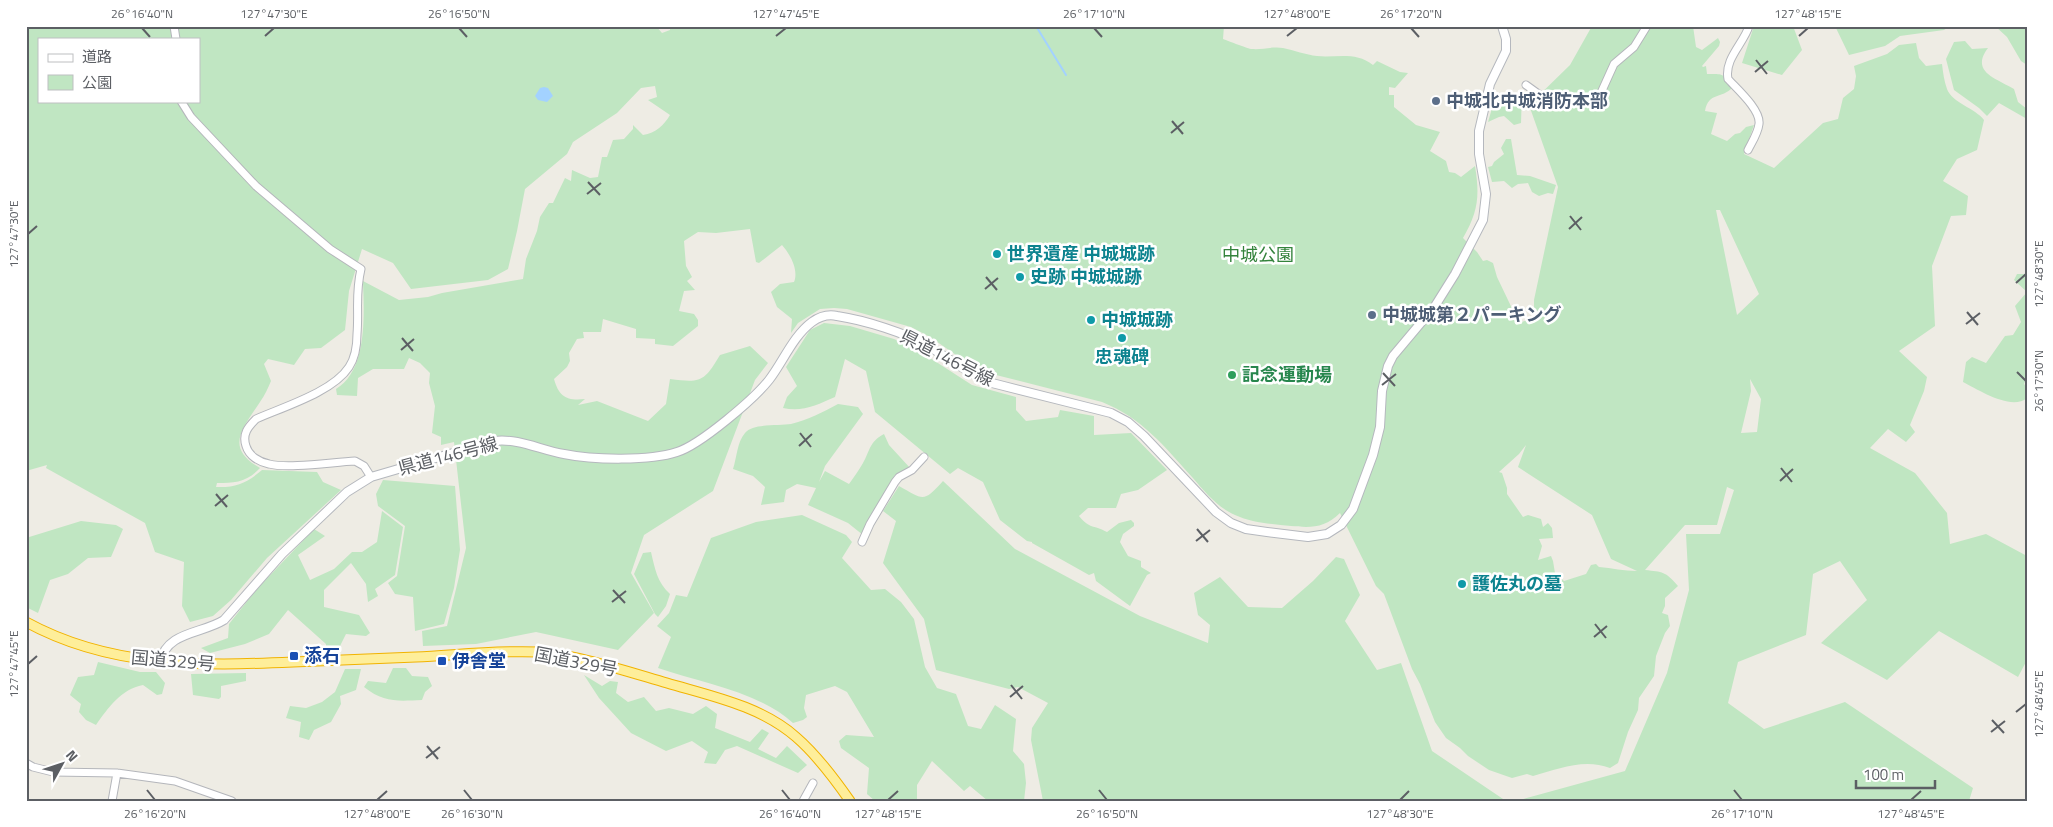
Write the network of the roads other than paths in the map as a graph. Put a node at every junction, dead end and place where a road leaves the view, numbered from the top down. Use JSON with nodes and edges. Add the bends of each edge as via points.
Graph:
{"nodes":[{"id":1,"x":1502,"y":26,"type":"edge"},
{"id":2,"x":1647,"y":26,"type":"edge"},
{"id":3,"x":1749,"y":26,"type":"edge"},
{"id":4,"x":1526,"y":85,"type":"dead end"},
{"id":5,"x":182,"y":102,"type":"edge"},
{"id":6,"x":1748,"y":150,"type":"dead end"},
{"id":7,"x":924,"y":457,"type":"dead end"},
{"id":8,"x":371,"y":477,"type":"junction"},
{"id":9,"x":862,"y":542,"type":"dead end"},
{"id":10,"x":26,"y":622,"type":"edge"},
{"id":11,"x":160,"y":662,"type":"junction"},
{"id":12,"x":26,"y":763,"type":"edge"},
{"id":13,"x":117,"y":773,"type":"junction"},
{"id":14,"x":813,"y":783,"type":"dead end"},
{"id":15,"x":112,"y":801,"type":"edge"},
{"id":16,"x":232,"y":801,"type":"edge"},
{"id":17,"x":803,"y":801,"type":"edge"},
{"id":18,"x":850,"y":801,"type":"edge"}],
"edges":[{"from":1,"to":8,"type":"main road","name":"県道146号線","via":[[1506,51],[1490,84],[1479,131],[1479,154],[1486,194],[1483,220],[1435,306],[1393,356],[1382,391],[1378,436],[1360,492],[1346,520],[1326,534],[1308,537],[1239,526],[1216,512],[1144,436],[1111,413],[992,383],[910,337],[834,315],[810,323],[758,393],[680,452],[647,457],[595,457],[564,454],[504,440]]},
{"from":2,"to":4,"type":"street","via":[[1634,47],[1614,64],[1595,100],[1552,102]]},
{"from":3,"to":6,"type":"street","via":[[1731,59],[1727,74],[1759,117],[1759,125]]},
{"from":5,"to":8,"type":"street","via":[[190,117],[256,186],[330,249],[361,269],[356,288],[357,334],[349,367],[325,388],[256,419],[245,433],[248,452],[270,465],[355,461],[364,466]]},
{"from":7,"to":9,"type":"street","via":[[895,482]]},
{"from":8,"to":11,"type":"main road","name":"県道146号線","via":[[347,492],[288,548],[224,620],[172,642],[162,653]]},
{"from":10,"to":11,"type":"highway","name":"国道329号","via":[[88,648]]},
{"from":11,"to":18,"type":"highway","name":"国道329号","via":[[224,665],[508,652],[563,656],[729,702],[777,723],[808,748]]},
{"from":12,"to":13,"type":"street","via":[[33,768],[53,772]]},
{"from":13,"to":15,"type":"street"},
{"from":13,"to":16,"type":"street","via":[[175,782]]},
{"from":14,"to":17,"type":"street"}]}
